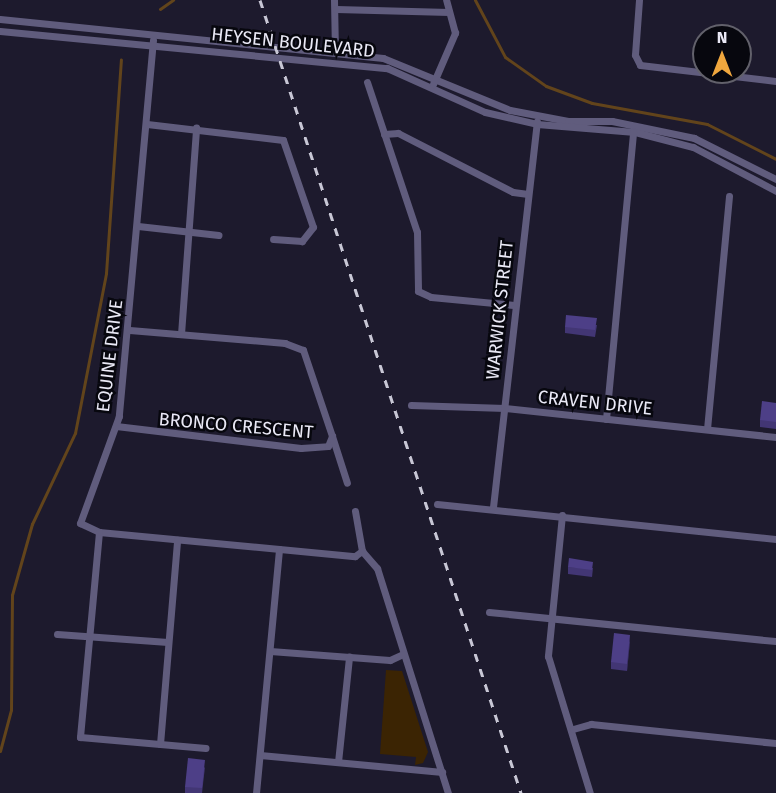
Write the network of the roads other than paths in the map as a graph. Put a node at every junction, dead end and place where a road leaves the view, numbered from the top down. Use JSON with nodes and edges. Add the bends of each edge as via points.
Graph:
{"nodes":[{"id":1,"x":334,"y":0,"type":"edge"},
{"id":2,"x":446,"y":0,"type":"edge"},
{"id":3,"x":639,"y":0,"type":"edge"},
{"id":4,"x":336,"y":9,"type":"junction"},
{"id":5,"x":449,"y":12,"type":"junction"},
{"id":6,"x":0,"y":20,"type":"edge"},
{"id":7,"x":0,"y":30,"type":"edge"},
{"id":8,"x":153,"y":35,"type":"junction"},
{"id":9,"x":153,"y":45,"type":"junction"},
{"id":10,"x":335,"y":50,"type":"junction"},
{"id":11,"x":435,"y":81,"type":"junction"},
{"id":12,"x":776,"y":81,"type":"edge"},
{"id":13,"x":367,"y":82,"type":"dead end"},
{"id":14,"x":431,"y":89,"type":"junction"},
{"id":15,"x":537,"y":121,"type":"junction"},
{"id":16,"x":147,"y":124,"type":"junction"},
{"id":17,"x":196,"y":129,"type":"junction"},
{"id":18,"x":633,"y":132,"type":"junction"},
{"id":19,"x":384,"y":134,"type":"junction"},
{"id":20,"x":776,"y":179,"type":"edge"},
{"id":21,"x":776,"y":191,"type":"edge"},
{"id":22,"x":528,"y":194,"type":"junction"},
{"id":23,"x":729,"y":196,"type":"dead end"},
{"id":24,"x":138,"y":226,"type":"junction"},
{"id":25,"x":188,"y":232,"type":"junction"},
{"id":26,"x":218,"y":234,"type":"dead end"},
{"id":27,"x":273,"y":239,"type":"dead end"},
{"id":28,"x":514,"y":305,"type":"junction"},
{"id":29,"x":130,"y":330,"type":"junction"},
{"id":30,"x":181,"y":334,"type":"junction"},
{"id":31,"x":411,"y":405,"type":"dead end"},
{"id":32,"x":505,"y":408,"type":"junction"},
{"id":33,"x":606,"y":419,"type":"junction"},
{"id":34,"x":116,"y":426,"type":"junction"},
{"id":35,"x":707,"y":429,"type":"junction"},
{"id":36,"x":332,"y":436,"type":"junction"},
{"id":37,"x":776,"y":437,"type":"edge"},
{"id":38,"x":347,"y":483,"type":"dead end"},
{"id":39,"x":437,"y":504,"type":"dead end"},
{"id":40,"x":493,"y":507,"type":"junction"},
{"id":41,"x":355,"y":511,"type":"dead end"},
{"id":42,"x":562,"y":515,"type":"junction"},
{"id":43,"x":99,"y":532,"type":"junction"},
{"id":44,"x":776,"y":539,"type":"edge"},
{"id":45,"x":177,"y":540,"type":"junction"},
{"id":46,"x":279,"y":549,"type":"junction"},
{"id":47,"x":362,"y":551,"type":"junction"},
{"id":48,"x":489,"y":612,"type":"dead end"},
{"id":49,"x":550,"y":616,"type":"junction"},
{"id":50,"x":57,"y":634,"type":"dead end"},
{"id":51,"x":90,"y":635,"type":"junction"},
{"id":52,"x":776,"y":641,"type":"edge"},
{"id":53,"x":168,"y":642,"type":"junction"},
{"id":54,"x":270,"y":651,"type":"junction"},
{"id":55,"x":403,"y":654,"type":"junction"},
{"id":56,"x":350,"y":657,"type":"junction"},
{"id":57,"x":573,"y":729,"type":"junction"},
{"id":58,"x":776,"y":743,"type":"edge"},
{"id":59,"x":160,"y":744,"type":"junction"},
{"id":60,"x":206,"y":748,"type":"dead end"},
{"id":61,"x":260,"y":755,"type":"junction"},
{"id":62,"x":338,"y":762,"type":"junction"},
{"id":63,"x":442,"y":772,"type":"junction"},
{"id":64,"x":256,"y":793,"type":"edge"},
{"id":65,"x":448,"y":793,"type":"edge"},
{"id":66,"x":590,"y":793,"type":"edge"}],
"edges":[{"from":1,"to":4,"type":"street"},
{"from":2,"to":5,"type":"street"},
{"from":3,"to":12,"type":"street","via":[[635,55],[640,65]]},
{"from":4,"to":5,"type":"street"},
{"from":4,"to":10,"type":"street"},
{"from":5,"to":11,"type":"street","via":[[453,46]]},
{"from":6,"to":8,"type":"street","name":"HEYSEN BOULEVARD"},
{"from":7,"to":9,"type":"street","name":"HEYSEN BOULEVARD"},
{"from":8,"to":9,"type":"street","name":"EQUINE DRIVE"},
{"from":8,"to":10,"type":"street","name":"HEYSEN BOULEVARD"},
{"from":9,"to":14,"type":"street","name":"HEYSEN BOULEVARD","via":[[387,68]]},
{"from":9,"to":16,"type":"street","name":"EQUINE DRIVE"},
{"from":10,"to":11,"type":"street","name":"HEYSEN BOULEVARD","via":[[383,58]]},
{"from":11,"to":14,"type":"street"},
{"from":11,"to":15,"type":"street","name":"HEYSEN BOULEVARD"},
{"from":13,"to":19,"type":"street"},
{"from":14,"to":15,"type":"street","name":"HEYSEN BOULEVARD","via":[[485,112]]},
{"from":15,"to":18,"type":"street","name":"HEYSEN BOULEVARD"},
{"from":15,"to":20,"type":"street","name":"HEYSEN BOULEVARD","via":[[612,121],[694,138]]},
{"from":15,"to":22,"type":"street","name":"WARWICK STREET"},
{"from":16,"to":17,"type":"street"},
{"from":16,"to":24,"type":"street","name":"EQUINE DRIVE"},
{"from":17,"to":25,"type":"street"},
{"from":17,"to":27,"type":"street","via":[[283,141],[313,227],[302,241]]},
{"from":18,"to":21,"type":"street","name":"HEYSEN BOULEVARD","via":[[721,158]]},
{"from":18,"to":33,"type":"street"},
{"from":19,"to":22,"type":"street","via":[[398,133],[513,192]]},
{"from":19,"to":28,"type":"street","via":[[417,232],[418,291],[431,297]]},
{"from":22,"to":28,"type":"street","name":"WARWICK STREET"},
{"from":23,"to":35,"type":"street"},
{"from":24,"to":25,"type":"street"},
{"from":24,"to":29,"type":"street","name":"EQUINE DRIVE"},
{"from":25,"to":26,"type":"street"},
{"from":25,"to":30,"type":"street"},
{"from":28,"to":32,"type":"street","name":"WARWICK STREET"},
{"from":29,"to":30,"type":"street","name":"BRONCO CRESCENT"},
{"from":29,"to":34,"type":"street","name":"EQUINE DRIVE"},
{"from":30,"to":36,"type":"street","name":"BRONCO CRESCENT","via":[[285,343],[303,350]]},
{"from":31,"to":32,"type":"street","name":"CRAVEN DRIVE"},
{"from":32,"to":33,"type":"street","name":"CRAVEN DRIVE"},
{"from":32,"to":40,"type":"street","name":"WARWICK STREET"},
{"from":33,"to":35,"type":"street","name":"CRAVEN DRIVE"},
{"from":34,"to":36,"type":"street","name":"BRONCO CRESCENT","via":[[301,448],[328,446]]},
{"from":34,"to":43,"type":"street","name":"EQUINE DRIVE","via":[[79,516],[85,530]]},
{"from":35,"to":37,"type":"street","name":"CRAVEN DRIVE"},
{"from":36,"to":38,"type":"street"},
{"from":39,"to":40,"type":"street"},
{"from":40,"to":42,"type":"street"},
{"from":41,"to":47,"type":"street"},
{"from":42,"to":44,"type":"street"},
{"from":42,"to":49,"type":"street"},
{"from":43,"to":45,"type":"street"},
{"from":43,"to":51,"type":"street"},
{"from":45,"to":46,"type":"street"},
{"from":45,"to":53,"type":"street"},
{"from":46,"to":47,"type":"street","via":[[356,556]]},
{"from":46,"to":54,"type":"street"},
{"from":47,"to":55,"type":"street","via":[[377,568]]},
{"from":48,"to":49,"type":"street"},
{"from":49,"to":52,"type":"street"},
{"from":49,"to":57,"type":"street","via":[[548,656]]},
{"from":50,"to":51,"type":"street"},
{"from":51,"to":53,"type":"street"},
{"from":51,"to":59,"type":"street","via":[[80,737]]},
{"from":53,"to":59,"type":"street"},
{"from":54,"to":56,"type":"street"},
{"from":54,"to":61,"type":"street"},
{"from":55,"to":56,"type":"street","via":[[390,660]]},
{"from":55,"to":63,"type":"street"},
{"from":56,"to":62,"type":"street"},
{"from":57,"to":58,"type":"street","via":[[591,724]]},
{"from":57,"to":66,"type":"street"},
{"from":59,"to":60,"type":"street"},
{"from":61,"to":62,"type":"street"},
{"from":61,"to":64,"type":"street"},
{"from":62,"to":63,"type":"street"},
{"from":63,"to":65,"type":"street"}]}
